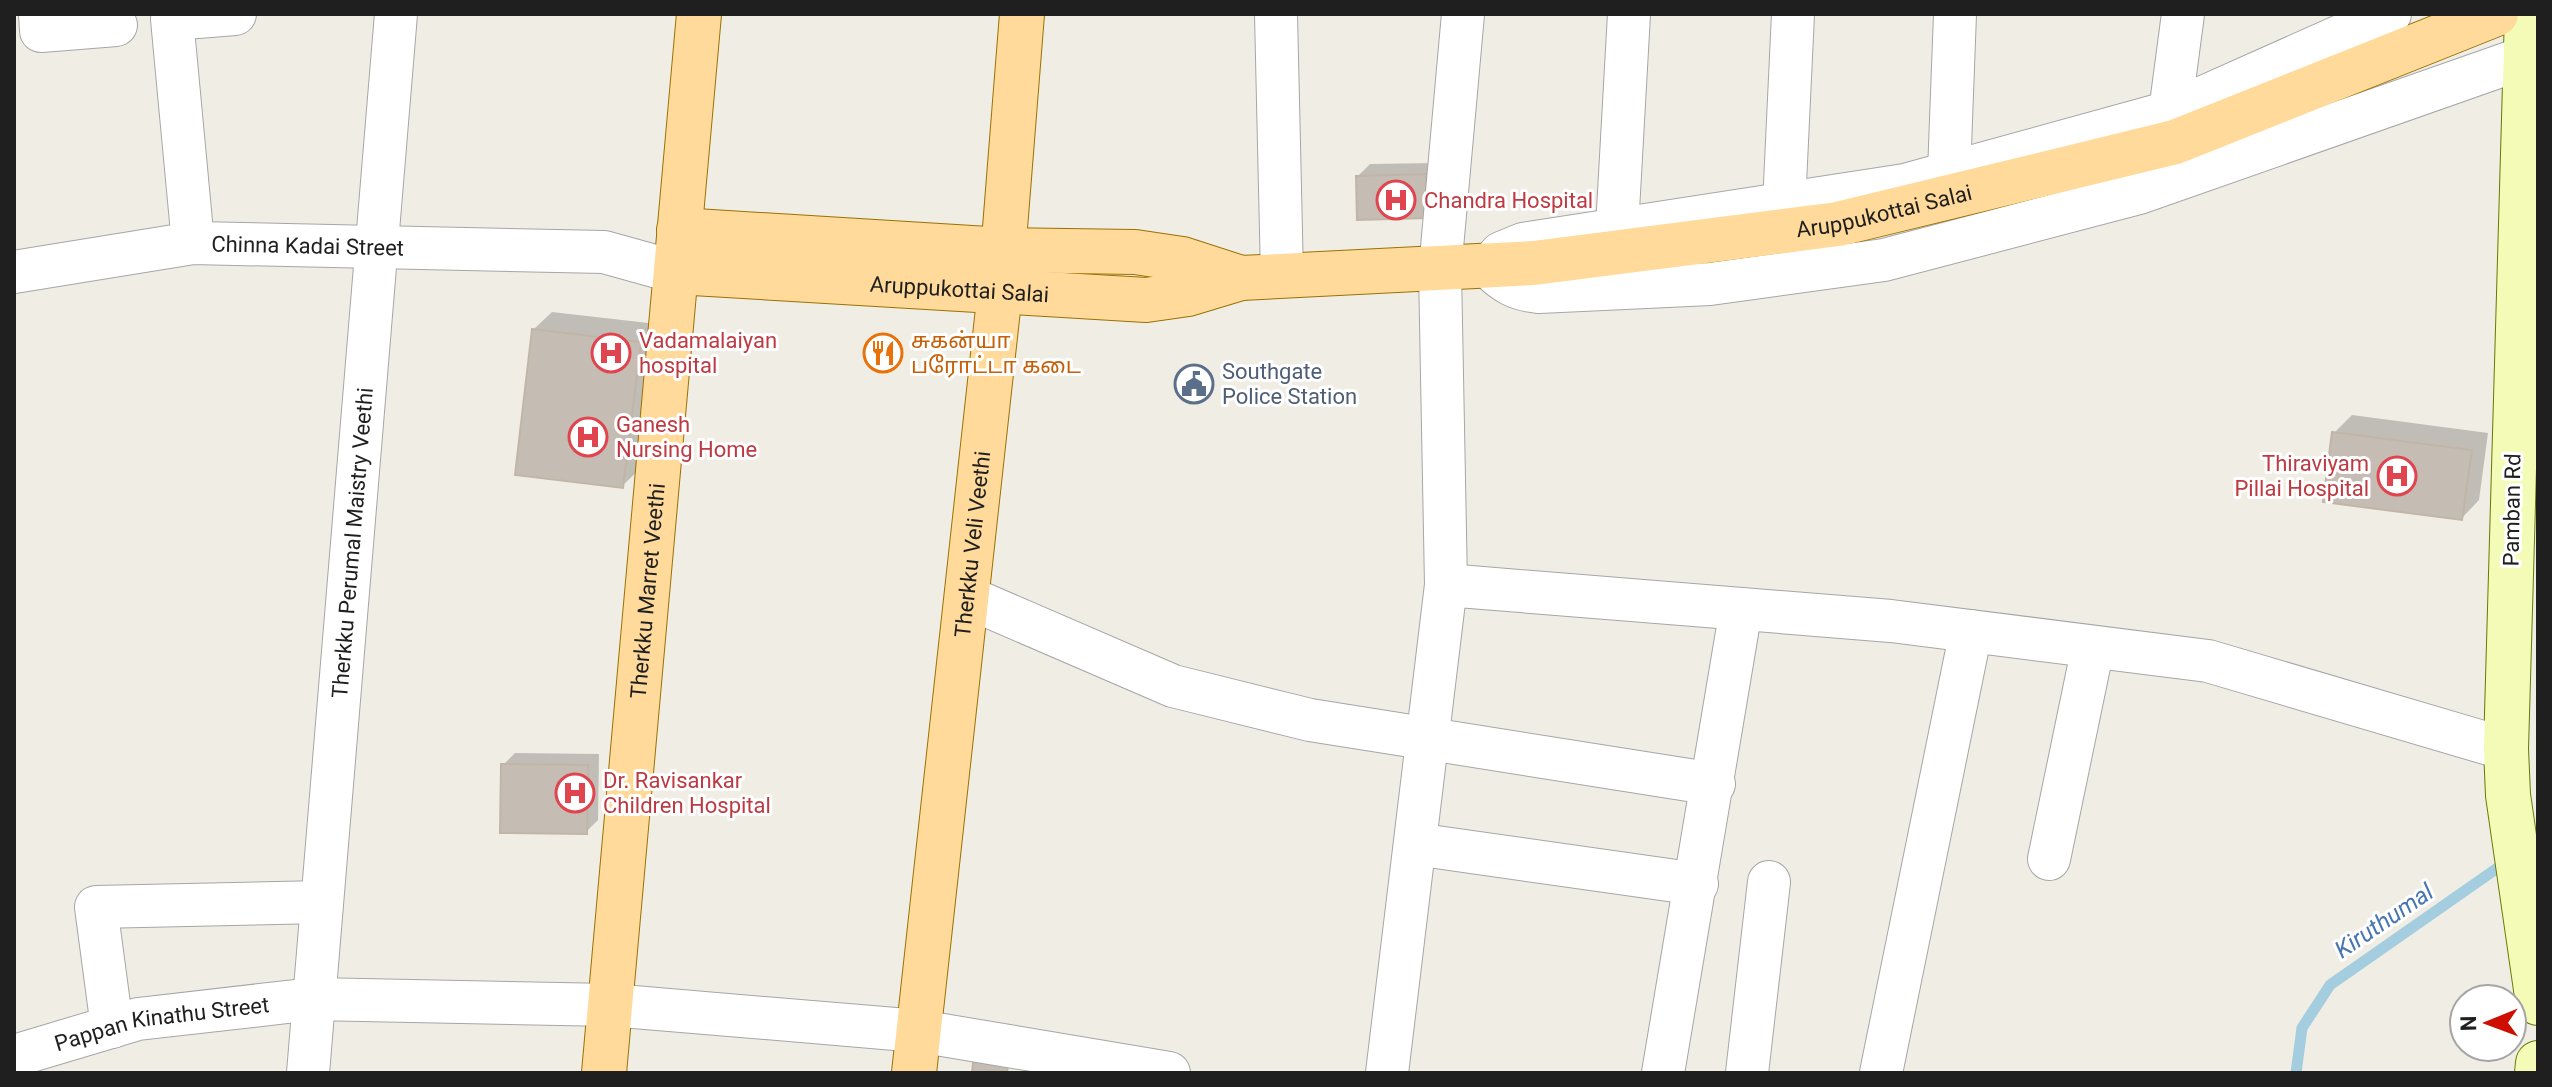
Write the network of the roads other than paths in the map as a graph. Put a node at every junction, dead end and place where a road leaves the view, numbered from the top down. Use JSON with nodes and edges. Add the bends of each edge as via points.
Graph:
{"nodes":[{"id":1,"x":40,"y":14,"type":"edge"},
{"id":2,"x":235,"y":14,"type":"edge"},
{"id":3,"x":396,"y":14,"type":"edge"},
{"id":4,"x":699,"y":14,"type":"edge"},
{"id":5,"x":1022,"y":14,"type":"edge"},
{"id":6,"x":1276,"y":14,"type":"edge"},
{"id":7,"x":1463,"y":14,"type":"edge"},
{"id":8,"x":1629,"y":14,"type":"edge"},
{"id":9,"x":1793,"y":14,"type":"edge"},
{"id":10,"x":1955,"y":14,"type":"edge"},
{"id":11,"x":2183,"y":14,"type":"edge"},
{"id":12,"x":2390,"y":14,"type":"edge"},
{"id":13,"x":2496,"y":14,"type":"edge"},
{"id":14,"x":2527,"y":14,"type":"edge"},
{"id":15,"x":116,"y":19,"type":"edge"},
{"id":16,"x":172,"y":19,"type":"junction"},
{"id":17,"x":2526,"y":57,"type":"junction"},
{"id":18,"x":2170,"y":112,"type":"junction"},
{"id":19,"x":1949,"y":173,"type":"junction"},
{"id":20,"x":1784,"y":205,"type":"junction"},
{"id":21,"x":1617,"y":228,"type":"junction"},
{"id":22,"x":193,"y":243,"type":"junction"},
{"id":23,"x":378,"y":249,"type":"junction"},
{"id":24,"x":678,"y":251,"type":"junction"},
{"id":25,"x":1489,"y":267,"type":"junction"},
{"id":26,"x":1002,"y":270,"type":"junction"},
{"id":27,"x":1440,"y":270,"type":"junction"},
{"id":28,"x":14,"y":272,"type":"edge"},
{"id":29,"x":1262,"y":277,"type":"junction"},
{"id":30,"x":1446,"y":585,"type":"junction"},
{"id":31,"x":967,"y":597,"type":"junction"},
{"id":32,"x":1741,"y":609,"type":"junction"},
{"id":33,"x":1971,"y":631,"type":"junction"},
{"id":34,"x":2093,"y":647,"type":"junction"},
{"id":35,"x":1428,"y":739,"type":"junction"},
{"id":36,"x":2506,"y":749,"type":"junction"},
{"id":37,"x":1714,"y":784,"type":"junction"},
{"id":38,"x":1415,"y":844,"type":"junction"},
{"id":39,"x":2049,"y":859,"type":"dead end"},
{"id":40,"x":1769,"y":882,"type":"dead end"},
{"id":41,"x":1697,"y":884,"type":"junction"},
{"id":42,"x":322,"y":902,"type":"junction"},
{"id":43,"x":313,"y":999,"type":"junction"},
{"id":44,"x":2538,"y":1003,"type":"edge"},
{"id":45,"x":610,"y":1005,"type":"junction"},
{"id":46,"x":112,"y":1027,"type":"junction"},
{"id":47,"x":916,"y":1052,"type":"edge"},
{"id":48,"x":14,"y":1056,"type":"edge"},
{"id":49,"x":2538,"y":1063,"type":"edge"},
{"id":50,"x":308,"y":1073,"type":"edge"},
{"id":51,"x":604,"y":1073,"type":"edge"},
{"id":52,"x":1169,"y":1073,"type":"edge"},
{"id":53,"x":1387,"y":1073,"type":"edge"},
{"id":54,"x":1663,"y":1073,"type":"edge"},
{"id":55,"x":1747,"y":1073,"type":"edge"},
{"id":56,"x":1881,"y":1073,"type":"edge"},
{"id":57,"x":2537,"y":1073,"type":"edge"}],
"edges":[{"from":1,"to":15,"type":"street","via":[[41,31]]},
{"from":2,"to":16,"type":"street"},
{"from":3,"to":23,"type":"street","name":"Therkku Perumal Maistry Veethi"},
{"from":4,"to":24,"type":"main road","name":"Therkku Marret Veethi"},
{"from":5,"to":26,"type":"main road","name":"Therkku Veli Veethi"},
{"from":6,"to":29,"type":"street"},
{"from":7,"to":27,"type":"street"},
{"from":8,"to":21,"type":"street"},
{"from":9,"to":20,"type":"street"},
{"from":10,"to":19,"type":"street"},
{"from":11,"to":18,"type":"street"},
{"from":12,"to":18,"type":"street"},
{"from":13,"to":25,"type":"main road","name":"Aruppukottai Salai","via":[[2175,142],[1838,224]]},
{"from":14,"to":17,"type":"street","name":"Pamban Rd"},
{"from":15,"to":16,"type":"street"},
{"from":16,"to":22,"type":"street"},
{"from":17,"to":25,"type":"street","via":[[2139,193],[1884,260],[1710,284],[1539,292],[1503,282]]},
{"from":17,"to":36,"type":"street","name":"Pamban Rd"},
{"from":18,"to":19,"type":"street"},
{"from":19,"to":20,"type":"street"},
{"from":20,"to":21,"type":"street"},
{"from":21,"to":25,"type":"street","via":[[1523,244],[1501,253]]},
{"from":22,"to":23,"type":"street","name":"Chinna Kadai Street"},
{"from":22,"to":28,"type":"street","name":"Chinna Kadai Street"},
{"from":23,"to":24,"type":"street","name":"Chinna Kadai Street"},
{"from":23,"to":42,"type":"street","name":"Therkku Perumal Maistry Veethi"},
{"from":24,"to":26,"type":"main road","name":"Aruppukottai Salai"},
{"from":24,"to":45,"type":"main road","name":"Therkku Marret Veethi"},
{"from":25,"to":27,"type":"main road","name":"Aruppukottai Salai"},
{"from":26,"to":29,"type":"main road","name":"Aruppukottai Salai","via":[[1135,252]]},
{"from":26,"to":31,"type":"main road","name":"Therkku Veli Veethi"},
{"from":27,"to":29,"type":"main road","name":"Aruppukottai Salai"},
{"from":27,"to":30,"type":"street"},
{"from":30,"to":32,"type":"street"},
{"from":30,"to":35,"type":"street"},
{"from":31,"to":35,"type":"street","via":[[1173,686],[1310,720]]},
{"from":31,"to":47,"type":"main road","name":"Therkku Veli Veethi"},
{"from":32,"to":33,"type":"street"},
{"from":32,"to":37,"type":"street"},
{"from":33,"to":34,"type":"street"},
{"from":33,"to":56,"type":"street"},
{"from":34,"to":36,"type":"street","via":[[2208,661]]},
{"from":34,"to":39,"type":"street"},
{"from":35,"to":37,"type":"street"},
{"from":35,"to":38,"type":"street"},
{"from":36,"to":44,"type":"street","name":"Pamban Rd"},
{"from":37,"to":41,"type":"street"},
{"from":38,"to":41,"type":"street"},
{"from":38,"to":53,"type":"street"},
{"from":40,"to":55,"type":"street"},
{"from":41,"to":54,"type":"street"},
{"from":42,"to":43,"type":"street","name":"Therkku Perumal Maistry Veethi"},
{"from":42,"to":46,"type":"street","via":[[96,907]]},
{"from":43,"to":45,"type":"street","name":"Pappan Kinathu Street"},
{"from":43,"to":46,"type":"street","name":"Pappan Kinathu Street","via":[[138,1019]]},
{"from":43,"to":50,"type":"street","name":"Therkku Perumal Maistry Veethi"},
{"from":45,"to":47,"type":"street","name":"Pappan Kinathu Street"},
{"from":45,"to":51,"type":"main road","name":"Therkku Marret Veethi"},
{"from":46,"to":48,"type":"street","name":"Pappan Kinathu Street"},
{"from":47,"to":52,"type":"street","name":"Pappan Kinathu Street"},
{"from":49,"to":57,"type":"street"}]}
